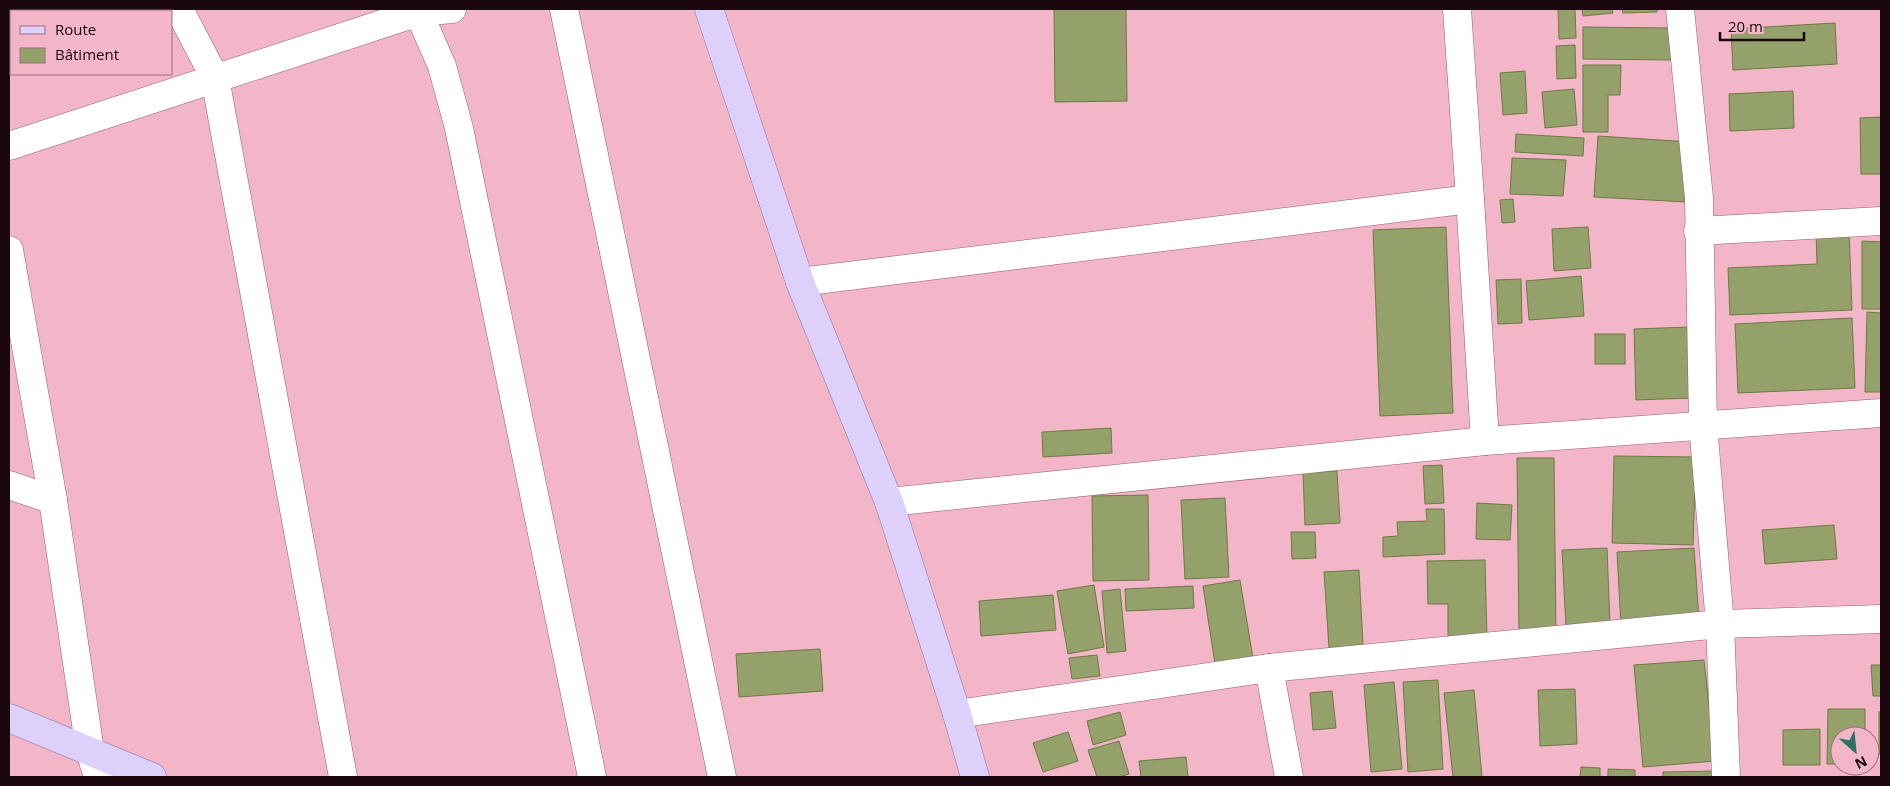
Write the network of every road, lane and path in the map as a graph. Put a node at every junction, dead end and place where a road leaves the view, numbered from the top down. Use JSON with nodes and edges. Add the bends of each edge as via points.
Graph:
{"nodes":[{"id":1,"x":179,"y":9,"type":"edge"},
{"id":2,"x":452,"y":9,"type":"edge"},
{"id":3,"x":564,"y":9,"type":"edge"},
{"id":4,"x":709,"y":9,"type":"edge"},
{"id":5,"x":1457,"y":9,"type":"edge"},
{"id":6,"x":1680,"y":9,"type":"edge"},
{"id":7,"x":418,"y":10,"type":"edge"},
{"id":8,"x":214,"y":78,"type":"junction"},
{"id":9,"x":9,"y":146,"type":"edge"},
{"id":10,"x":1470,"y":199,"type":"junction"},
{"id":11,"x":1881,"y":222,"type":"edge"},
{"id":12,"x":1698,"y":231,"type":"junction"},
{"id":13,"x":9,"y":250,"type":"edge"},
{"id":14,"x":800,"y":282,"type":"junction"},
{"id":15,"x":1881,"y":413,"type":"edge"},
{"id":16,"x":1703,"y":425,"type":"junction"},
{"id":17,"x":1485,"y":441,"type":"junction"},
{"id":18,"x":9,"y":485,"type":"edge"},
{"id":19,"x":53,"y":500,"type":"junction"},
{"id":20,"x":889,"y":502,"type":"junction"},
{"id":21,"x":1881,"y":619,"type":"edge"},
{"id":22,"x":1720,"y":624,"type":"junction"},
{"id":23,"x":1269,"y":668,"type":"junction"},
{"id":24,"x":957,"y":714,"type":"junction"},
{"id":25,"x":9,"y":718,"type":"edge"},
{"id":26,"x":90,"y":751,"type":"junction"},
{"id":27,"x":98,"y":777,"type":"edge"},
{"id":28,"x":152,"y":777,"type":"edge"},
{"id":29,"x":343,"y":777,"type":"edge"},
{"id":30,"x":592,"y":777,"type":"edge"},
{"id":31,"x":722,"y":777,"type":"edge"},
{"id":32,"x":975,"y":777,"type":"edge"},
{"id":33,"x":1289,"y":777,"type":"edge"},
{"id":34,"x":1726,"y":777,"type":"edge"}],
"edges":[{"from":1,"to":8,"type":"street"},
{"from":2,"to":7,"type":"street"},
{"from":3,"to":31,"type":"street"},
{"from":4,"to":14,"type":"main road"},
{"from":5,"to":10,"type":"street"},
{"from":6,"to":12,"type":"street","via":[[1699,198]]},
{"from":7,"to":8,"type":"street"},
{"from":7,"to":30,"type":"street","via":[[442,66],[459,128]]},
{"from":8,"to":9,"type":"street"},
{"from":8,"to":29,"type":"street"},
{"from":10,"to":14,"type":"street"},
{"from":10,"to":17,"type":"street"},
{"from":11,"to":12,"type":"street"},
{"from":12,"to":16,"type":"street"},
{"from":13,"to":19,"type":"street"},
{"from":14,"to":20,"type":"main road"},
{"from":15,"to":16,"type":"street"},
{"from":16,"to":17,"type":"street"},
{"from":16,"to":22,"type":"street"},
{"from":17,"to":20,"type":"street"},
{"from":18,"to":19,"type":"street"},
{"from":19,"to":26,"type":"street"},
{"from":20,"to":24,"type":"main road"},
{"from":21,"to":22,"type":"street"},
{"from":22,"to":23,"type":"street"},
{"from":22,"to":34,"type":"street"},
{"from":23,"to":24,"type":"street"},
{"from":23,"to":33,"type":"street"},
{"from":24,"to":32,"type":"main road"},
{"from":25,"to":26,"type":"main road"},
{"from":26,"to":27,"type":"street"},
{"from":26,"to":28,"type":"main road"}]}
